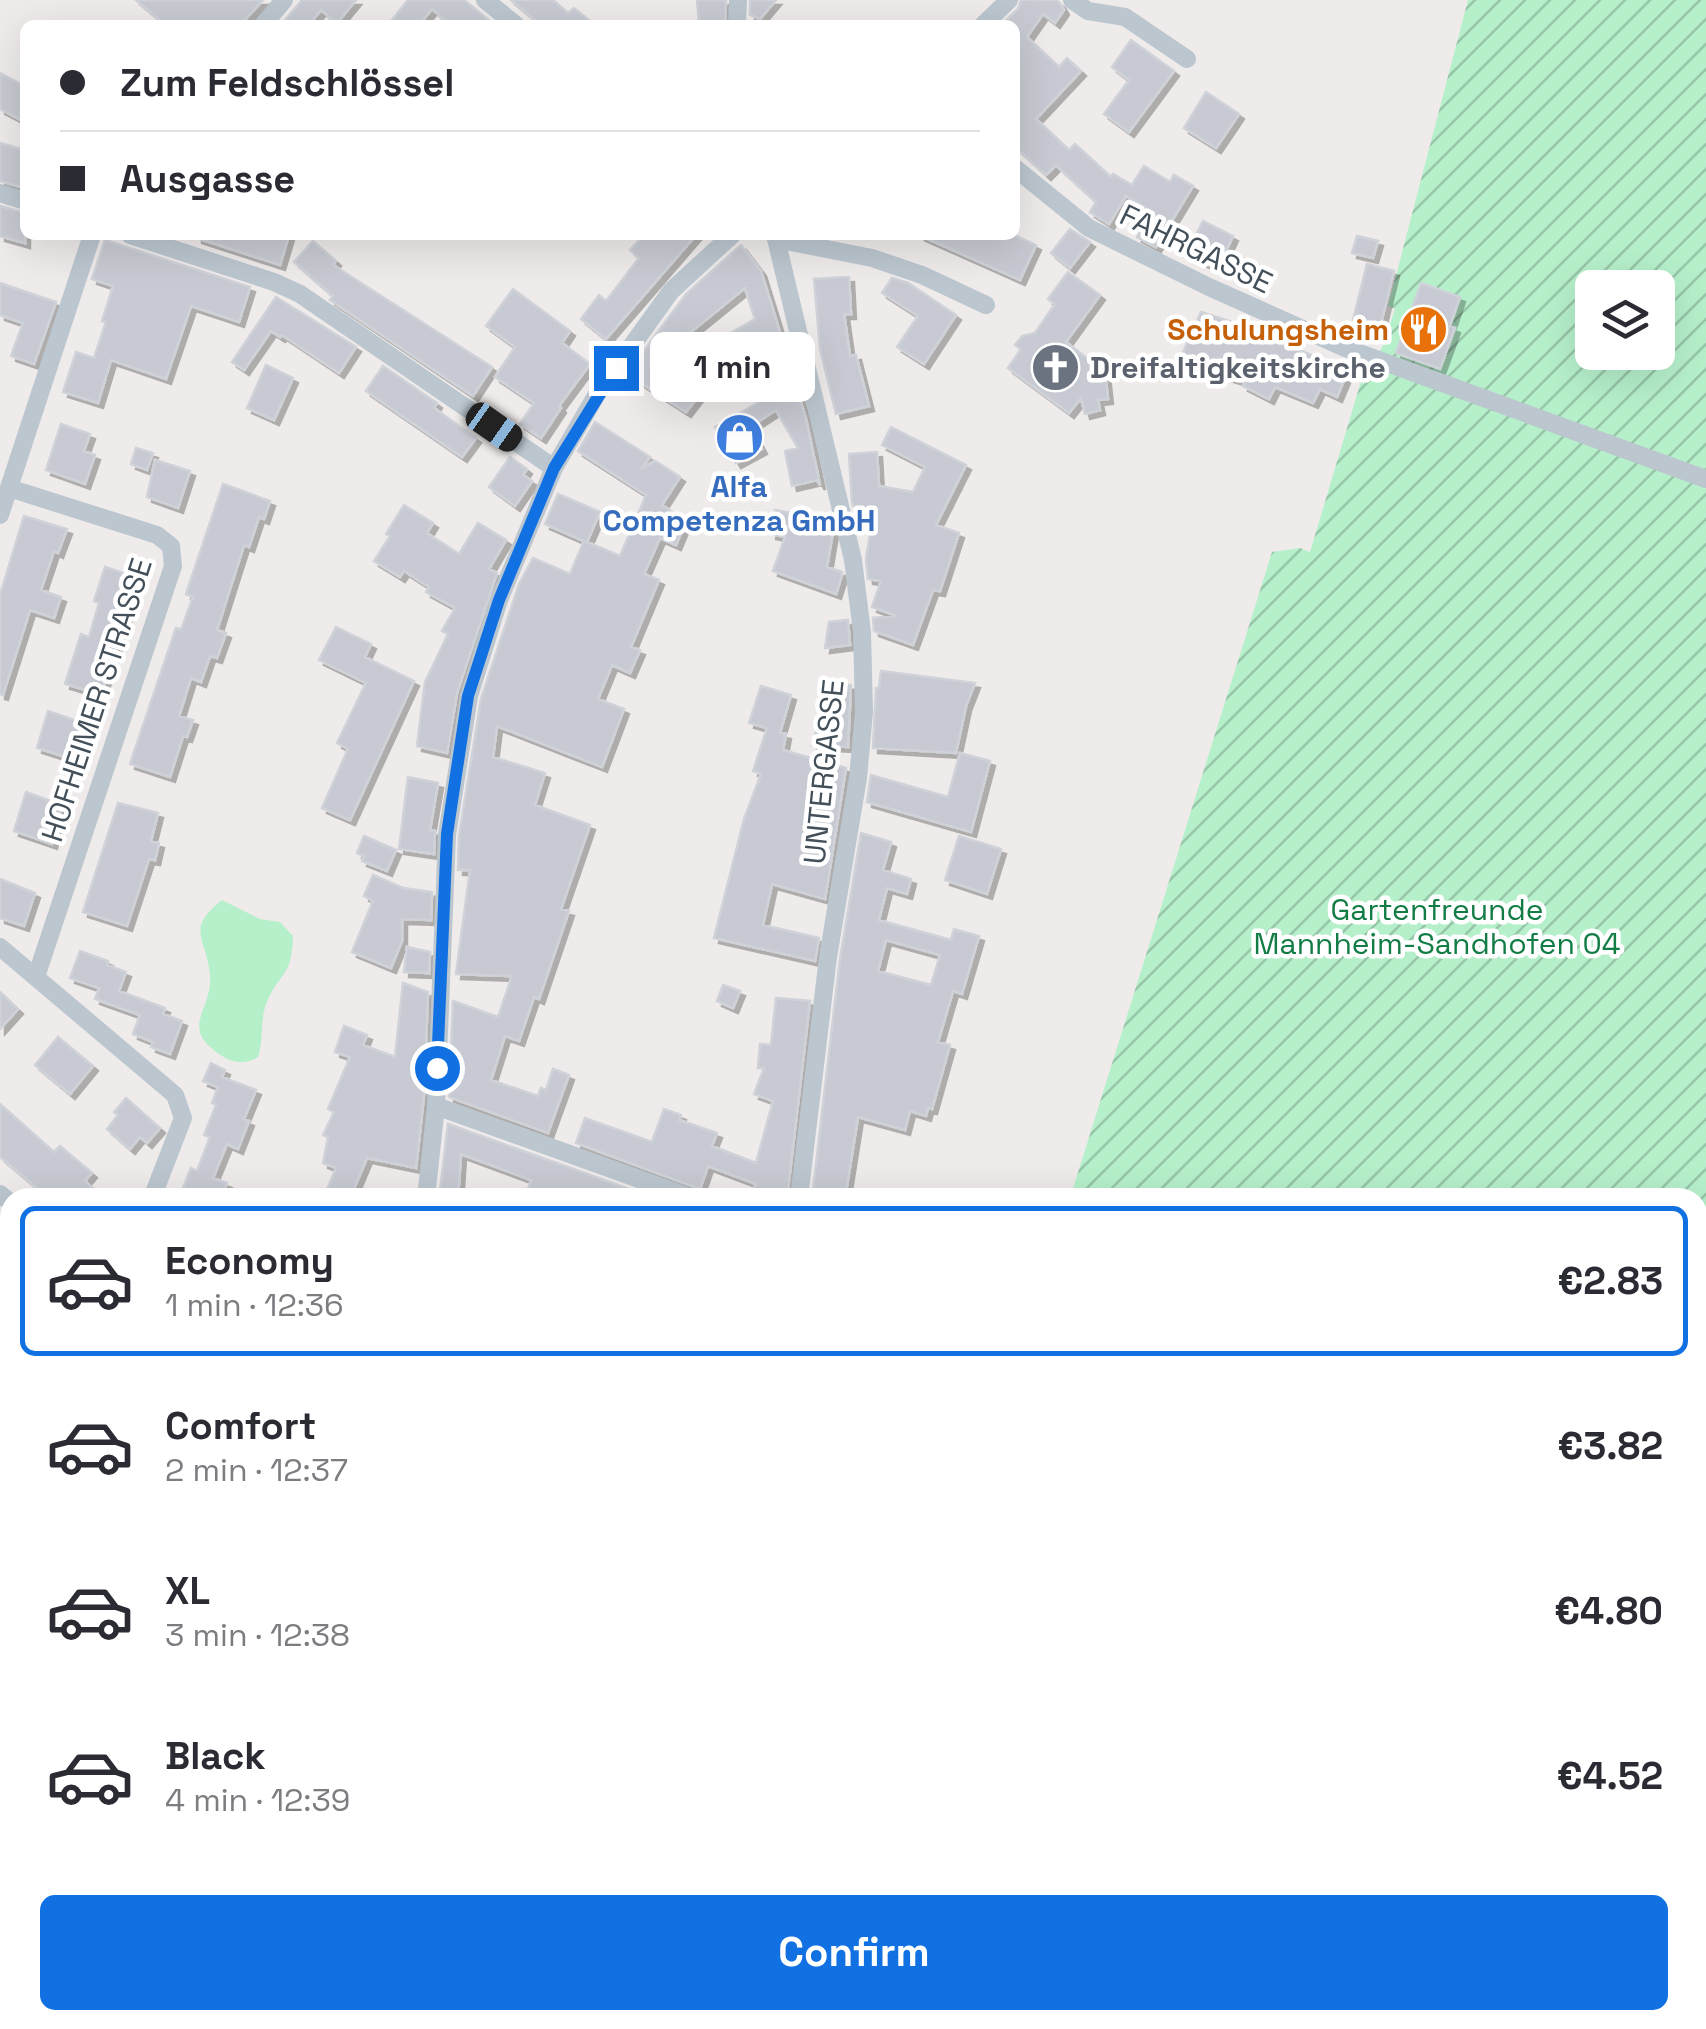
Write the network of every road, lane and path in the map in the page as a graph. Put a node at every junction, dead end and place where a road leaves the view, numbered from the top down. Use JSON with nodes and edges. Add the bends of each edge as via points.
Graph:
{"nodes":[{"id":1,"x":284,"y":0,"type":"edge"},
{"id":2,"x":485,"y":0,"type":"edge"},
{"id":3,"x":1009,"y":0,"type":"edge"},
{"id":4,"x":1072,"y":0,"type":"edge"},
{"id":5,"x":268,"y":20,"type":"edge"},
{"id":6,"x":510,"y":20,"type":"edge"},
{"id":7,"x":988,"y":20,"type":"edge"},
{"id":8,"x":1187,"y":59,"type":"dead end"},
{"id":9,"x":1020,"y":172,"type":"edge"},
{"id":10,"x":90,"y":240,"type":"edge"},
{"id":11,"x":145,"y":240,"type":"edge"},
{"id":12,"x":727,"y":240,"type":"edge"},
{"id":13,"x":781,"y":240,"type":"edge"},
{"id":14,"x":793,"y":240,"type":"edge"},
{"id":15,"x":986,"y":305,"type":"dead end"},
{"id":16,"x":9,"y":458,"type":"edge"},
{"id":17,"x":554,"y":468,"type":"junction"},
{"id":18,"x":1706,"y":479,"type":"edge"},
{"id":19,"x":9,"y":488,"type":"junction"},
{"id":20,"x":0,"y":515,"type":"edge"},
{"id":21,"x":0,"y":947,"type":"edge"},
{"id":22,"x":36,"y":977,"type":"junction"},
{"id":23,"x":436,"y":1106,"type":"junction"},
{"id":24,"x":156,"y":1188,"type":"edge"},
{"id":25,"x":427,"y":1188,"type":"edge"},
{"id":26,"x":664,"y":1188,"type":"edge"},
{"id":27,"x":800,"y":1188,"type":"edge"}],
"edges":[{"from":1,"to":5,"type":"street"},
{"from":2,"to":6,"type":"street"},
{"from":3,"to":7,"type":"street"},
{"from":4,"to":8,"type":"street","via":[[1088,11],[1125,17]]},
{"from":9,"to":18,"type":"street","name":"FAHRGASSE","via":[[1089,228],[1208,287],[1359,354]]},
{"from":10,"to":16,"type":"street"},
{"from":11,"to":17,"type":"street","via":[[300,294]]},
{"from":12,"to":17,"type":"street","via":[[671,291]]},
{"from":13,"to":27,"type":"street","name":"UNTERGASSE","via":[[853,560],[864,712]]},
{"from":14,"to":15,"type":"street","via":[[872,258]]},
{"from":16,"to":19,"type":"street"},
{"from":17,"to":23,"type":"street","via":[[468,696],[447,834]]},
{"from":19,"to":20,"type":"street"},
{"from":19,"to":22,"type":"street","name":"HOFHEIMER STRASSE","via":[[157,534],[171,546],[173,566]]},
{"from":21,"to":22,"type":"street"},
{"from":22,"to":24,"type":"street","via":[[174,1096],[183,1118]]},
{"from":23,"to":25,"type":"street"},
{"from":23,"to":26,"type":"street"}]}
